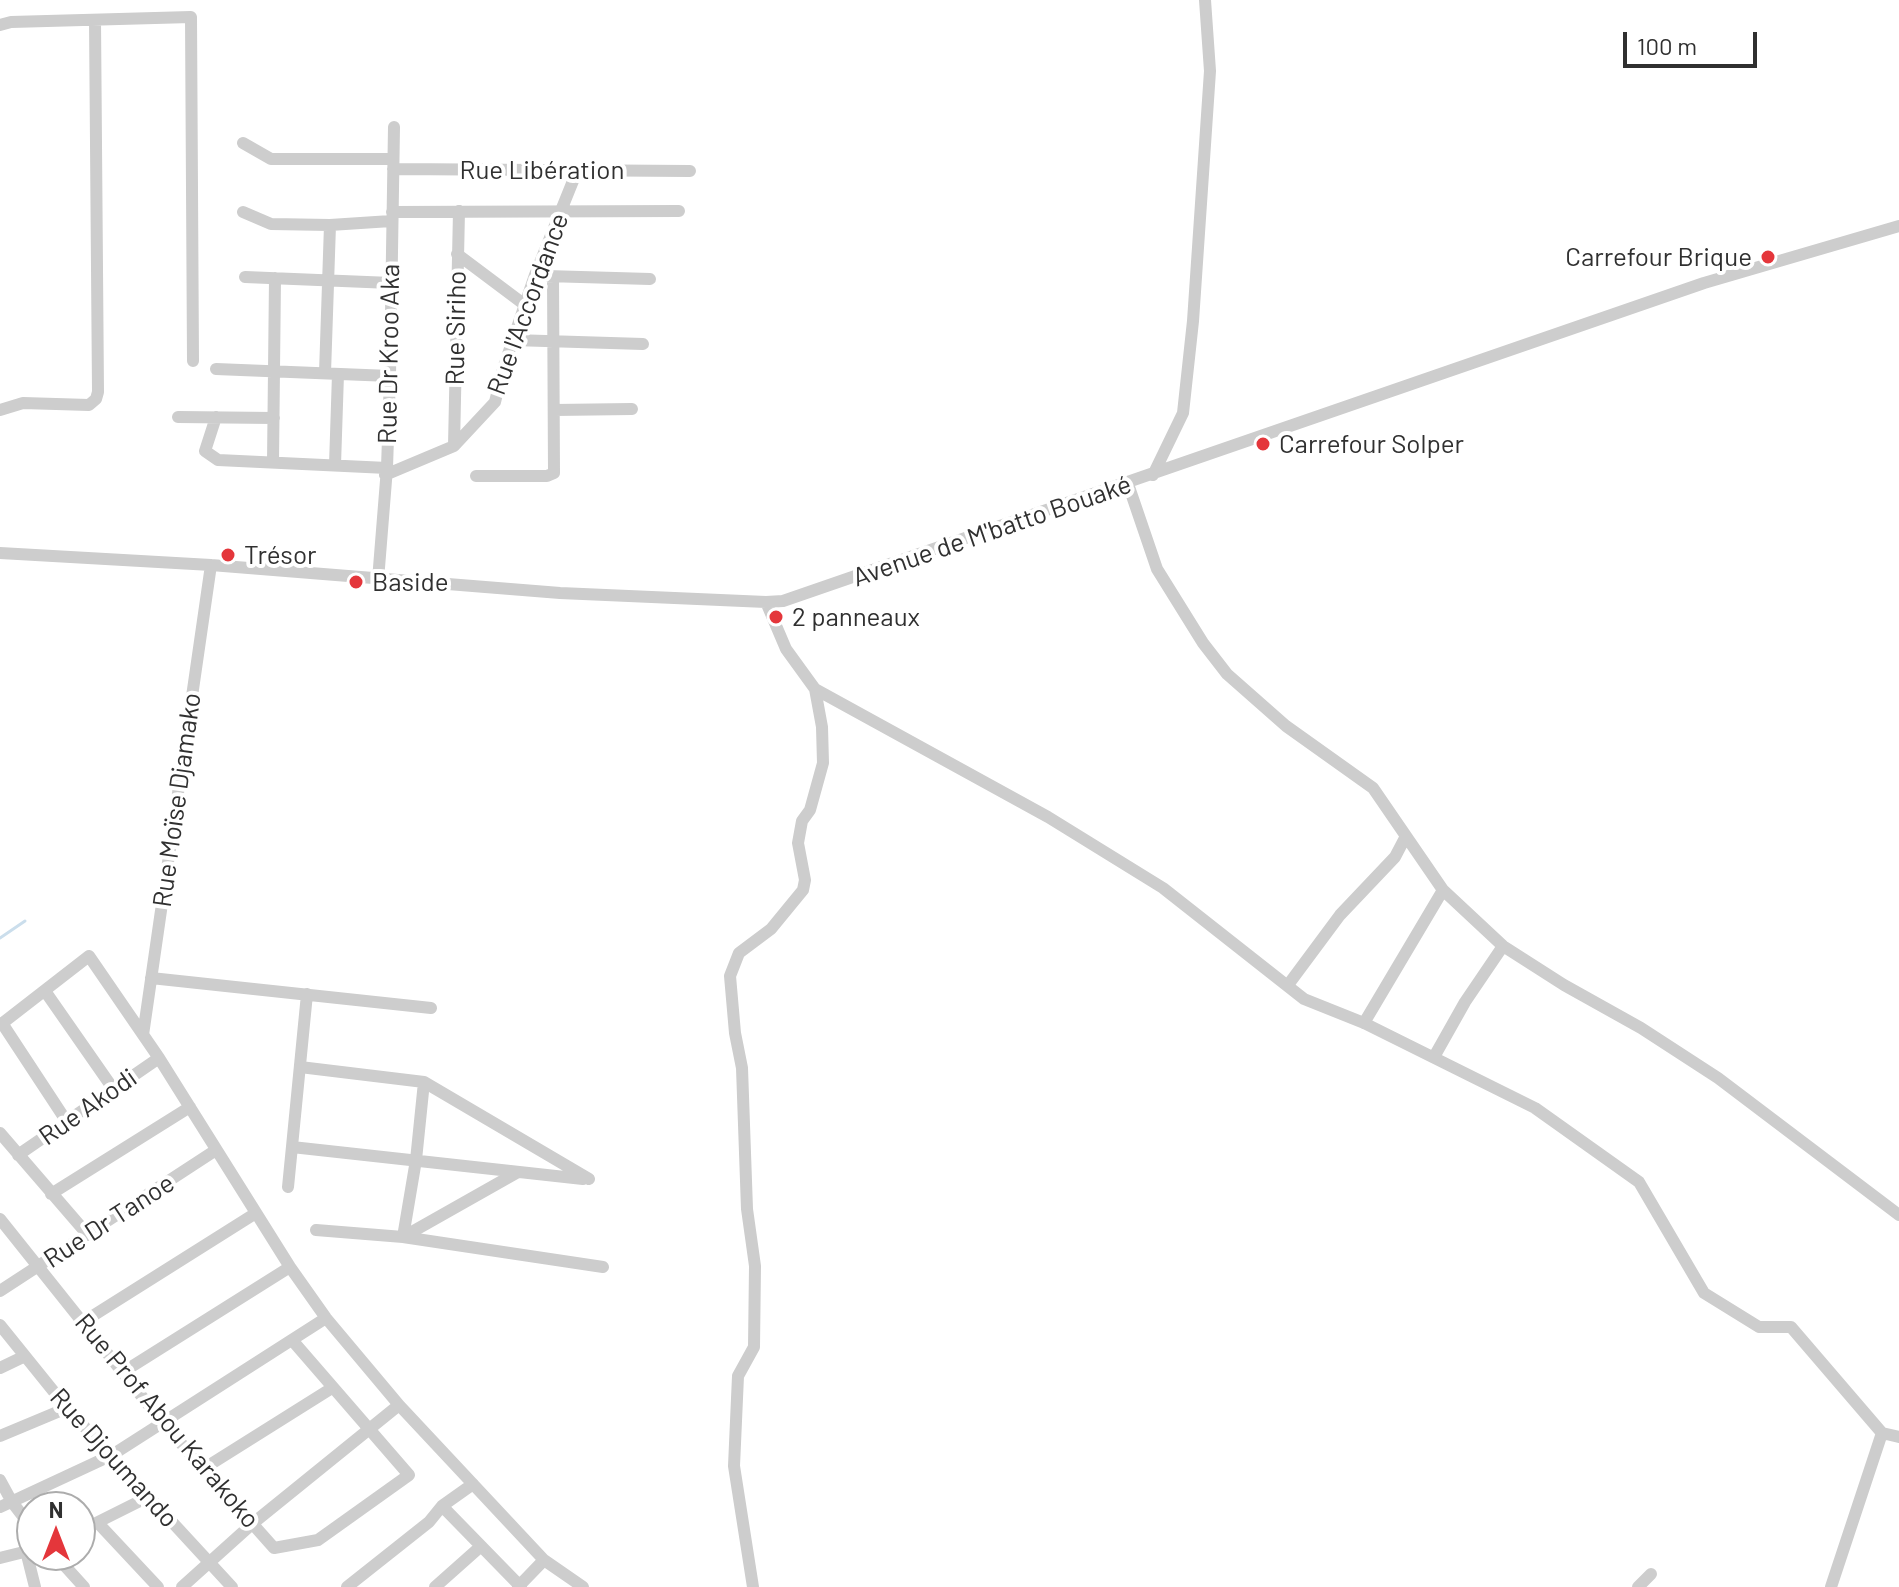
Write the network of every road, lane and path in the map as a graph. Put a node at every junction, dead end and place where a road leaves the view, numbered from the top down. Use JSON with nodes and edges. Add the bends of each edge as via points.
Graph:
{"nodes":[{"id":1,"x":1205,"y":0,"type":"edge"},
{"id":2,"x":95,"y":20,"type":"junction"},
{"id":3,"x":0,"y":25,"type":"edge"},
{"id":4,"x":394,"y":127,"type":"dead end"},
{"id":5,"x":243,"y":143,"type":"dead end"},
{"id":6,"x":393,"y":164,"type":"junction"},
{"id":7,"x":577,"y":171,"type":"junction"},
{"id":8,"x":690,"y":171,"type":"dead end"},
{"id":9,"x":562,"y":210,"type":"junction"},
{"id":10,"x":459,"y":211,"type":"junction"},
{"id":11,"x":679,"y":211,"type":"dead end"},
{"id":12,"x":243,"y":212,"type":"dead end"},
{"id":13,"x":392,"y":216,"type":"junction"},
{"id":14,"x":330,"y":225,"type":"junction"},
{"id":15,"x":1899,"y":226,"type":"edge"},
{"id":16,"x":457,"y":254,"type":"junction"},
{"id":17,"x":535,"y":275,"type":"junction"},
{"id":18,"x":553,"y":276,"type":"junction"},
{"id":19,"x":245,"y":277,"type":"dead end"},
{"id":20,"x":275,"y":278,"type":"junction"},
{"id":21,"x":650,"y":279,"type":"dead end"},
{"id":22,"x":326,"y":280,"type":"junction"},
{"id":23,"x":391,"y":283,"type":"junction"},
{"id":24,"x":525,"y":305,"type":"junction"},
{"id":25,"x":513,"y":340,"type":"junction"},
{"id":26,"x":554,"y":341,"type":"junction"},
{"id":27,"x":643,"y":344,"type":"dead end"},
{"id":28,"x":193,"y":361,"type":"dead end"},
{"id":29,"x":216,"y":369,"type":"dead end"},
{"id":30,"x":274,"y":371,"type":"junction"},
{"id":31,"x":331,"y":373,"type":"junction"},
{"id":32,"x":390,"y":376,"type":"junction"},
{"id":33,"x":632,"y":409,"type":"dead end"},
{"id":34,"x":0,"y":410,"type":"edge"},
{"id":35,"x":554,"y":410,"type":"junction"},
{"id":36,"x":178,"y":417,"type":"dead end"},
{"id":37,"x":216,"y":417,"type":"junction"},
{"id":38,"x":274,"y":418,"type":"junction"},
{"id":39,"x":454,"y":446,"type":"junction"},
{"id":40,"x":273,"y":462,"type":"junction"},
{"id":41,"x":335,"y":465,"type":"junction"},
{"id":42,"x":386,"y":471,"type":"junction"},
{"id":43,"x":1153,"y":475,"type":"junction"},
{"id":44,"x":476,"y":476,"type":"dead end"},
{"id":45,"x":1128,"y":484,"type":"junction"},
{"id":46,"x":0,"y":553,"type":"edge"},
{"id":47,"x":211,"y":565,"type":"junction"},
{"id":48,"x":378,"y":580,"type":"junction"},
{"id":49,"x":766,"y":602,"type":"junction"},
{"id":50,"x":815,"y":689,"type":"junction"},
{"id":51,"x":1406,"y":836,"type":"junction"},
{"id":52,"x":1443,"y":890,"type":"junction"},
{"id":53,"x":1503,"y":946,"type":"junction"},
{"id":54,"x":151,"y":978,"type":"junction"},
{"id":55,"x":1288,"y":985,"type":"junction"},
{"id":56,"x":45,"y":991,"type":"junction"},
{"id":57,"x":307,"y":994,"type":"junction"},
{"id":58,"x":431,"y":1008,"type":"dead end"},
{"id":59,"x":1364,"y":1023,"type":"junction"},
{"id":60,"x":1,"y":1024,"type":"edge"},
{"id":61,"x":143,"y":1035,"type":"junction"},
{"id":62,"x":1434,"y":1057,"type":"junction"},
{"id":63,"x":159,"y":1058,"type":"junction"},
{"id":64,"x":300,"y":1067,"type":"junction"},
{"id":65,"x":424,"y":1082,"type":"junction"},
{"id":66,"x":114,"y":1090,"type":"junction"},
{"id":67,"x":190,"y":1107,"type":"junction"},
{"id":68,"x":67,"y":1122,"type":"junction"},
{"id":69,"x":0,"y":1133,"type":"edge"},
{"id":70,"x":292,"y":1147,"type":"junction"},
{"id":71,"x":216,"y":1150,"type":"junction"},
{"id":72,"x":18,"y":1155,"type":"junction"},
{"id":73,"x":416,"y":1160,"type":"junction"},
{"id":74,"x":519,"y":1171,"type":"junction"},
{"id":75,"x":288,"y":1187,"type":"dead end"},
{"id":76,"x":51,"y":1194,"type":"junction"},
{"id":77,"x":256,"y":1213,"type":"junction"},
{"id":78,"x":1899,"y":1215,"type":"edge"},
{"id":79,"x":0,"y":1219,"type":"edge"},
{"id":80,"x":316,"y":1230,"type":"dead end"},
{"id":81,"x":88,"y":1235,"type":"junction"},
{"id":82,"x":403,"y":1237,"type":"junction"},
{"id":83,"x":40,"y":1267,"type":"junction"},
{"id":84,"x":290,"y":1267,"type":"junction"},
{"id":85,"x":603,"y":1267,"type":"dead end"},
{"id":86,"x":0,"y":1291,"type":"edge"},
{"id":87,"x":326,"y":1318,"type":"junction"},
{"id":88,"x":83,"y":1322,"type":"junction"},
{"id":89,"x":0,"y":1325,"type":"edge"},
{"id":90,"x":292,"y":1340,"type":"junction"},
{"id":91,"x":25,"y":1356,"type":"junction"},
{"id":92,"x":0,"y":1368,"type":"edge"},
{"id":93,"x":123,"y":1372,"type":"junction"},
{"id":94,"x":332,"y":1388,"type":"junction"},
{"id":95,"x":399,"y":1405,"type":"junction"},
{"id":96,"x":67,"y":1408,"type":"junction"},
{"id":97,"x":163,"y":1423,"type":"junction"},
{"id":98,"x":369,"y":1430,"type":"junction"},
{"id":99,"x":1882,"y":1433,"type":"junction"},
{"id":100,"x":0,"y":1436,"type":"edge"},
{"id":101,"x":1899,"y":1437,"type":"edge"},
{"id":102,"x":112,"y":1455,"type":"junction"},
{"id":103,"x":203,"y":1469,"type":"junction"},
{"id":104,"x":0,"y":1480,"type":"edge"},
{"id":105,"x":473,"y":1484,"type":"junction"},
{"id":106,"x":150,"y":1496,"type":"junction"},
{"id":107,"x":6,"y":1504,"type":"edge"},
{"id":108,"x":442,"y":1506,"type":"junction"},
{"id":109,"x":98,"y":1523,"type":"joint"},
{"id":110,"x":252,"y":1524,"type":"junction"},
{"id":111,"x":480,"y":1547,"type":"junction"},
{"id":112,"x":544,"y":1560,"type":"junction"},
{"id":113,"x":209,"y":1562,"type":"junction"},
{"id":114,"x":70,"y":1571,"type":"edge"},
{"id":115,"x":1651,"y":1574,"type":"dead end"},
{"id":116,"x":84,"y":1587,"type":"edge"},
{"id":117,"x":158,"y":1587,"type":"edge"},
{"id":118,"x":182,"y":1587,"type":"edge"},
{"id":119,"x":232,"y":1587,"type":"edge"},
{"id":120,"x":347,"y":1587,"type":"edge"},
{"id":121,"x":435,"y":1587,"type":"edge"},
{"id":122,"x":520,"y":1587,"type":"edge"},
{"id":123,"x":583,"y":1587,"type":"edge"},
{"id":124,"x":753,"y":1587,"type":"edge"},
{"id":125,"x":1638,"y":1587,"type":"edge"},
{"id":126,"x":1831,"y":1587,"type":"edge"}],
"edges":[{"from":1,"to":43,"type":"street","via":[[1210,71],[1183,413]]},
{"from":2,"to":3,"type":"street"},
{"from":2,"to":28,"type":"street","via":[[191,17]]},
{"from":2,"to":34,"type":"street","via":[[98,392],[89,405],[23,403]]},
{"from":4,"to":6,"type":"street","name":"Rue Dr Kroo Aka"},
{"from":5,"to":6,"type":"street","name":"Rue Libération","via":[[271,159]]},
{"from":6,"to":7,"type":"street","name":"Rue Libération"},
{"from":6,"to":13,"type":"street","name":"Rue Dr Kroo Aka"},
{"from":7,"to":8,"type":"street","name":"Rue Libération"},
{"from":7,"to":9,"type":"street","name":"Rue l'Accordance"},
{"from":9,"to":10,"type":"street"},
{"from":9,"to":11,"type":"street"},
{"from":9,"to":17,"type":"street","name":"Rue l'Accordance"},
{"from":10,"to":13,"type":"street"},
{"from":10,"to":16,"type":"street","name":"Rue Siriho"},
{"from":12,"to":14,"type":"street","via":[[271,224]]},
{"from":13,"to":14,"type":"street"},
{"from":13,"to":23,"type":"street","name":"Rue Dr Kroo Aka"},
{"from":14,"to":22,"type":"street"},
{"from":15,"to":43,"type":"street","name":"Avenue de M'batto Bouaké","via":[[1704,283]]},
{"from":16,"to":24,"type":"street"},
{"from":16,"to":39,"type":"street","name":"Rue Siriho"},
{"from":17,"to":18,"type":"street"},
{"from":17,"to":24,"type":"street","name":"Rue l'Accordance"},
{"from":18,"to":21,"type":"street"},
{"from":18,"to":26,"type":"street"},
{"from":19,"to":20,"type":"street"},
{"from":20,"to":22,"type":"street"},
{"from":20,"to":30,"type":"street"},
{"from":22,"to":23,"type":"street"},
{"from":22,"to":31,"type":"street"},
{"from":23,"to":32,"type":"street","name":"Rue Dr Kroo Aka"},
{"from":24,"to":25,"type":"street","name":"Rue l'Accordance"},
{"from":25,"to":26,"type":"street"},
{"from":25,"to":39,"type":"street","name":"Rue l'Accordance","via":[[495,402]]},
{"from":26,"to":27,"type":"street"},
{"from":26,"to":35,"type":"street"},
{"from":29,"to":30,"type":"street"},
{"from":30,"to":31,"type":"street"},
{"from":30,"to":38,"type":"street"},
{"from":31,"to":32,"type":"street"},
{"from":31,"to":41,"type":"street"},
{"from":32,"to":42,"type":"street","name":"Rue Dr Kroo Aka"},
{"from":33,"to":35,"type":"street"},
{"from":35,"to":44,"type":"street","via":[[554,473]]},
{"from":36,"to":37,"type":"street"},
{"from":37,"to":38,"type":"street"},
{"from":37,"to":40,"type":"street","via":[[205,451],[218,460]]},
{"from":38,"to":40,"type":"street"},
{"from":39,"to":42,"type":"street","name":"Rue l'Accordance"},
{"from":40,"to":41,"type":"street"},
{"from":41,"to":42,"type":"street"},
{"from":42,"to":48,"type":"street","name":"Rue Dr Kroo Aka"},
{"from":43,"to":45,"type":"street","name":"Avenue de M'batto Bouaké"},
{"from":45,"to":49,"type":"street","name":"Avenue de M'batto Bouaké","via":[[811,593]]},
{"from":45,"to":51,"type":"street","via":[[1157,569],[1227,674],[1286,726],[1373,788]]},
{"from":46,"to":47,"type":"street","name":"Avenue de M'batto Bouaké"},
{"from":47,"to":48,"type":"street","name":"Avenue de M'batto Bouaké"},
{"from":47,"to":54,"type":"street","name":"Rue Moïse Djamako"},
{"from":48,"to":49,"type":"street","name":"Avenue de M'batto Bouaké"},
{"from":49,"to":50,"type":"street","via":[[786,649]]},
{"from":50,"to":55,"type":"street","via":[[1048,817],[1163,888]]},
{"from":50,"to":124,"type":"street","via":[[823,763],[798,843],[803,890],[771,929],[739,953],[730,976],[742,1068],[756,1303],[754,1347],[738,1376],[734,1466]]},
{"from":51,"to":52,"type":"street"},
{"from":51,"to":55,"type":"street","via":[[1395,857],[1340,915]]},
{"from":52,"to":53,"type":"street"},
{"from":52,"to":59,"type":"street"},
{"from":53,"to":62,"type":"street"},
{"from":53,"to":78,"type":"street","via":[[1718,1078]]},
{"from":54,"to":57,"type":"street"},
{"from":54,"to":61,"type":"street","name":"Rue Moïse Djamako"},
{"from":55,"to":59,"type":"street","via":[[1304,999]]},
{"from":56,"to":60,"type":"street"},
{"from":56,"to":61,"type":"street","via":[[89,956]]},
{"from":56,"to":66,"type":"street"},
{"from":57,"to":58,"type":"street"},
{"from":57,"to":64,"type":"street"},
{"from":59,"to":62,"type":"street"},
{"from":60,"to":68,"type":"street"},
{"from":61,"to":63,"type":"street"},
{"from":62,"to":99,"type":"street","via":[[1535,1108],[1639,1182],[1704,1293],[1759,1327],[1791,1327]]},
{"from":63,"to":66,"type":"street","name":"Rue Akodi"},
{"from":63,"to":67,"type":"street"},
{"from":64,"to":65,"type":"street"},
{"from":64,"to":70,"type":"street"},
{"from":65,"to":73,"type":"street"},
{"from":65,"to":74,"type":"street","via":[[589,1179]]},
{"from":66,"to":68,"type":"street","name":"Rue Akodi"},
{"from":67,"to":71,"type":"street"},
{"from":67,"to":76,"type":"street"},
{"from":68,"to":72,"type":"street","name":"Rue Akodi"},
{"from":69,"to":72,"type":"street"},
{"from":70,"to":73,"type":"street"},
{"from":70,"to":75,"type":"street"},
{"from":71,"to":77,"type":"street"},
{"from":71,"to":81,"type":"street","name":"Rue Dr Tanoe"},
{"from":72,"to":76,"type":"street"},
{"from":73,"to":74,"type":"street"},
{"from":73,"to":82,"type":"street"},
{"from":74,"to":82,"type":"street"},
{"from":76,"to":81,"type":"street"},
{"from":77,"to":84,"type":"street"},
{"from":77,"to":88,"type":"street"},
{"from":79,"to":83,"type":"street","name":"Rue Prof Abou Karakoko"},
{"from":80,"to":82,"type":"street"},
{"from":81,"to":83,"type":"street","name":"Rue Dr Tanoe"},
{"from":82,"to":85,"type":"street"},
{"from":83,"to":86,"type":"street","name":"Rue Dr Tanoe"},
{"from":83,"to":88,"type":"street","name":"Rue Prof Abou Karakoko"},
{"from":84,"to":87,"type":"street"},
{"from":84,"to":93,"type":"street"},
{"from":87,"to":90,"type":"street"},
{"from":87,"to":95,"type":"street"},
{"from":88,"to":93,"type":"street","name":"Rue Prof Abou Karakoko"},
{"from":89,"to":91,"type":"street","name":"Rue Djoumando"},
{"from":90,"to":94,"type":"street","name":"Rue Prof Abou Karakoko"},
{"from":90,"to":97,"type":"street"},
{"from":91,"to":92,"type":"street"},
{"from":91,"to":96,"type":"street","name":"Rue Djoumando"},
{"from":93,"to":97,"type":"street","name":"Rue Prof Abou Karakoko"},
{"from":94,"to":98,"type":"street","name":"Rue Prof Abou Karakoko"},
{"from":94,"to":103,"type":"street"},
{"from":95,"to":98,"type":"street"},
{"from":95,"to":105,"type":"street"},
{"from":96,"to":100,"type":"street"},
{"from":96,"to":102,"type":"street","name":"Rue Djoumando"},
{"from":97,"to":102,"type":"street"},
{"from":97,"to":103,"type":"street","name":"Rue Prof Abou Karakoko"},
{"from":98,"to":110,"type":"street"},
{"from":98,"to":110,"type":"street","name":"Rue Prof Abou Karakoko","via":[[409,1475],[318,1540],[274,1548]]},
{"from":99,"to":101,"type":"street"},
{"from":99,"to":126,"type":"street"},
{"from":102,"to":106,"type":"street","name":"Rue Djoumando"},
{"from":102,"to":107,"type":"street"},
{"from":103,"to":110,"type":"street","name":"Rue Prof Abou Karakoko"},
{"from":104,"to":107,"type":"street"},
{"from":105,"to":108,"type":"street"},
{"from":105,"to":112,"type":"street"},
{"from":106,"to":109,"type":"street"},
{"from":106,"to":113,"type":"street","name":"Rue Djoumando"},
{"from":108,"to":111,"type":"street"},
{"from":108,"to":120,"type":"street"},
{"from":109,"to":117,"type":"street"},
{"from":110,"to":113,"type":"street"},
{"from":111,"to":121,"type":"street"},
{"from":111,"to":122,"type":"street"},
{"from":112,"to":122,"type":"street"},
{"from":112,"to":123,"type":"street"},
{"from":113,"to":118,"type":"street"},
{"from":113,"to":119,"type":"street","name":"Rue Djoumando"},
{"from":114,"to":116,"type":"street"},
{"from":115,"to":125,"type":"street"}]}
